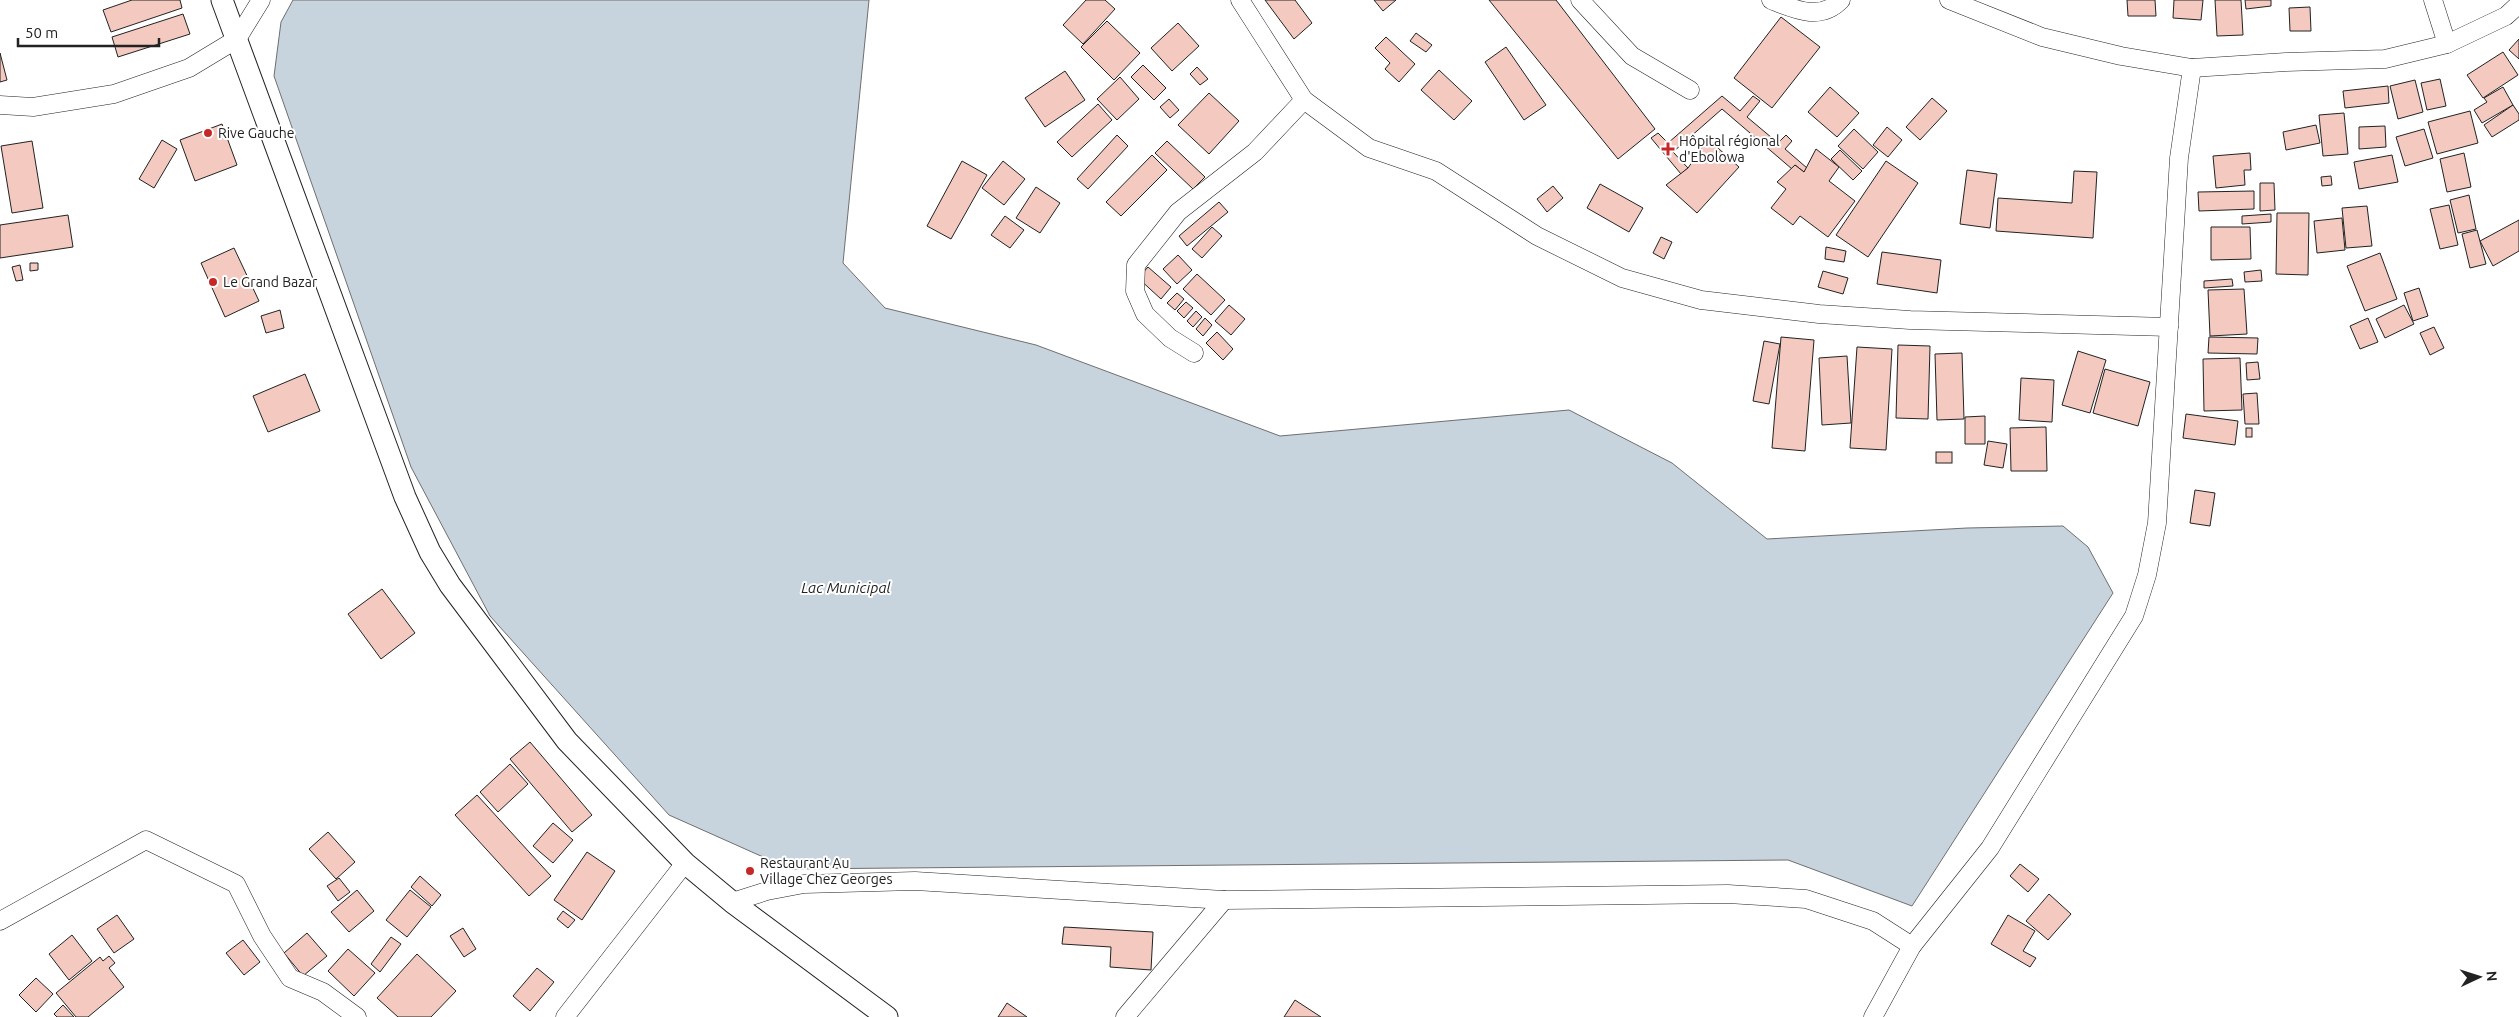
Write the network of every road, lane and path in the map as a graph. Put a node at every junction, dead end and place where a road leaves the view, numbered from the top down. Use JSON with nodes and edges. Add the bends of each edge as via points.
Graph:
{"nodes":[{"id":1,"x":222,"y":0,"type":"edge"},
{"id":2,"x":261,"y":0,"type":"edge"},
{"id":3,"x":1240,"y":0,"type":"edge"},
{"id":4,"x":1580,"y":0,"type":"edge"},
{"id":5,"x":1771,"y":0,"type":"edge"},
{"id":6,"x":1841,"y":0,"type":"edge"},
{"id":7,"x":1949,"y":0,"type":"edge"},
{"id":8,"x":2432,"y":0,"type":"edge"},
{"id":9,"x":2519,"y":4,"type":"edge"},
{"id":10,"x":236,"y":39,"type":"junction"},
{"id":11,"x":2446,"y":44,"type":"junction"},
{"id":12,"x":2192,"y":68,"type":"junction"},
{"id":13,"x":1690,"y":90,"type":"dead end"},
{"id":14,"x":1304,"y":100,"type":"junction"},
{"id":15,"x":0,"y":105,"type":"edge"},
{"id":16,"x":2169,"y":327,"type":"junction"},
{"id":17,"x":1194,"y":352,"type":"dead end"},
{"id":18,"x":685,"y":863,"type":"junction"},
{"id":19,"x":1224,"y":900,"type":"junction"},
{"id":20,"x":732,"y":902,"type":"junction"},
{"id":21,"x":0,"y":921,"type":"edge"},
{"id":22,"x":1912,"y":946,"type":"junction"},
{"id":23,"x":357,"y":1017,"type":"edge"},
{"id":24,"x":565,"y":1017,"type":"edge"},
{"id":25,"x":887,"y":1017,"type":"edge"},
{"id":26,"x":1125,"y":1017,"type":"edge"},
{"id":27,"x":1873,"y":1017,"type":"edge"}],
"edges":[{"from":1,"to":10,"type":"street"},
{"from":2,"to":10,"type":"street"},
{"from":3,"to":14,"type":"street"},
{"from":4,"to":13,"type":"street","via":[[1632,56]]},
{"from":5,"to":6,"type":"street","via":[[1807,14],[1834,7]]},
{"from":7,"to":12,"type":"street","via":[[2042,37],[2121,56]]},
{"from":8,"to":11,"type":"street"},
{"from":9,"to":11,"type":"street","via":[[2506,16]]},
{"from":10,"to":15,"type":"street","via":[[189,68],[114,94],[33,107]]},
{"from":10,"to":18,"type":"street","via":[[405,497],[430,552],[470,614],[566,741]]},
{"from":11,"to":12,"type":"street","via":[[2385,59]]},
{"from":12,"to":16,"type":"street","via":[[2179,158]]},
{"from":14,"to":16,"type":"street","via":[[1369,148],[1436,171],[1546,240],[1622,278],[1702,300],[1819,314],[1901,319]]},
{"from":14,"to":17,"type":"street","via":[[1255,152],[1178,212],[1136,265],[1135,291],[1145,314],[1170,338]]},
{"from":16,"to":22,"type":"street","via":[[2157,523],[2147,575],[2134,616],[1990,848]]},
{"from":18,"to":20,"type":"street"},
{"from":18,"to":24,"type":"street"},
{"from":19,"to":20,"type":"street","via":[[915,881],[804,884]]},
{"from":19,"to":22,"type":"street","via":[[1728,894],[1777,897],[1806,899],[1873,921]]},
{"from":19,"to":26,"type":"street"},
{"from":20,"to":25,"type":"street"},
{"from":21,"to":23,"type":"street","via":[[146,840],[236,884],[262,936],[290,978],[323,992]]},
{"from":22,"to":27,"type":"street"}]}
